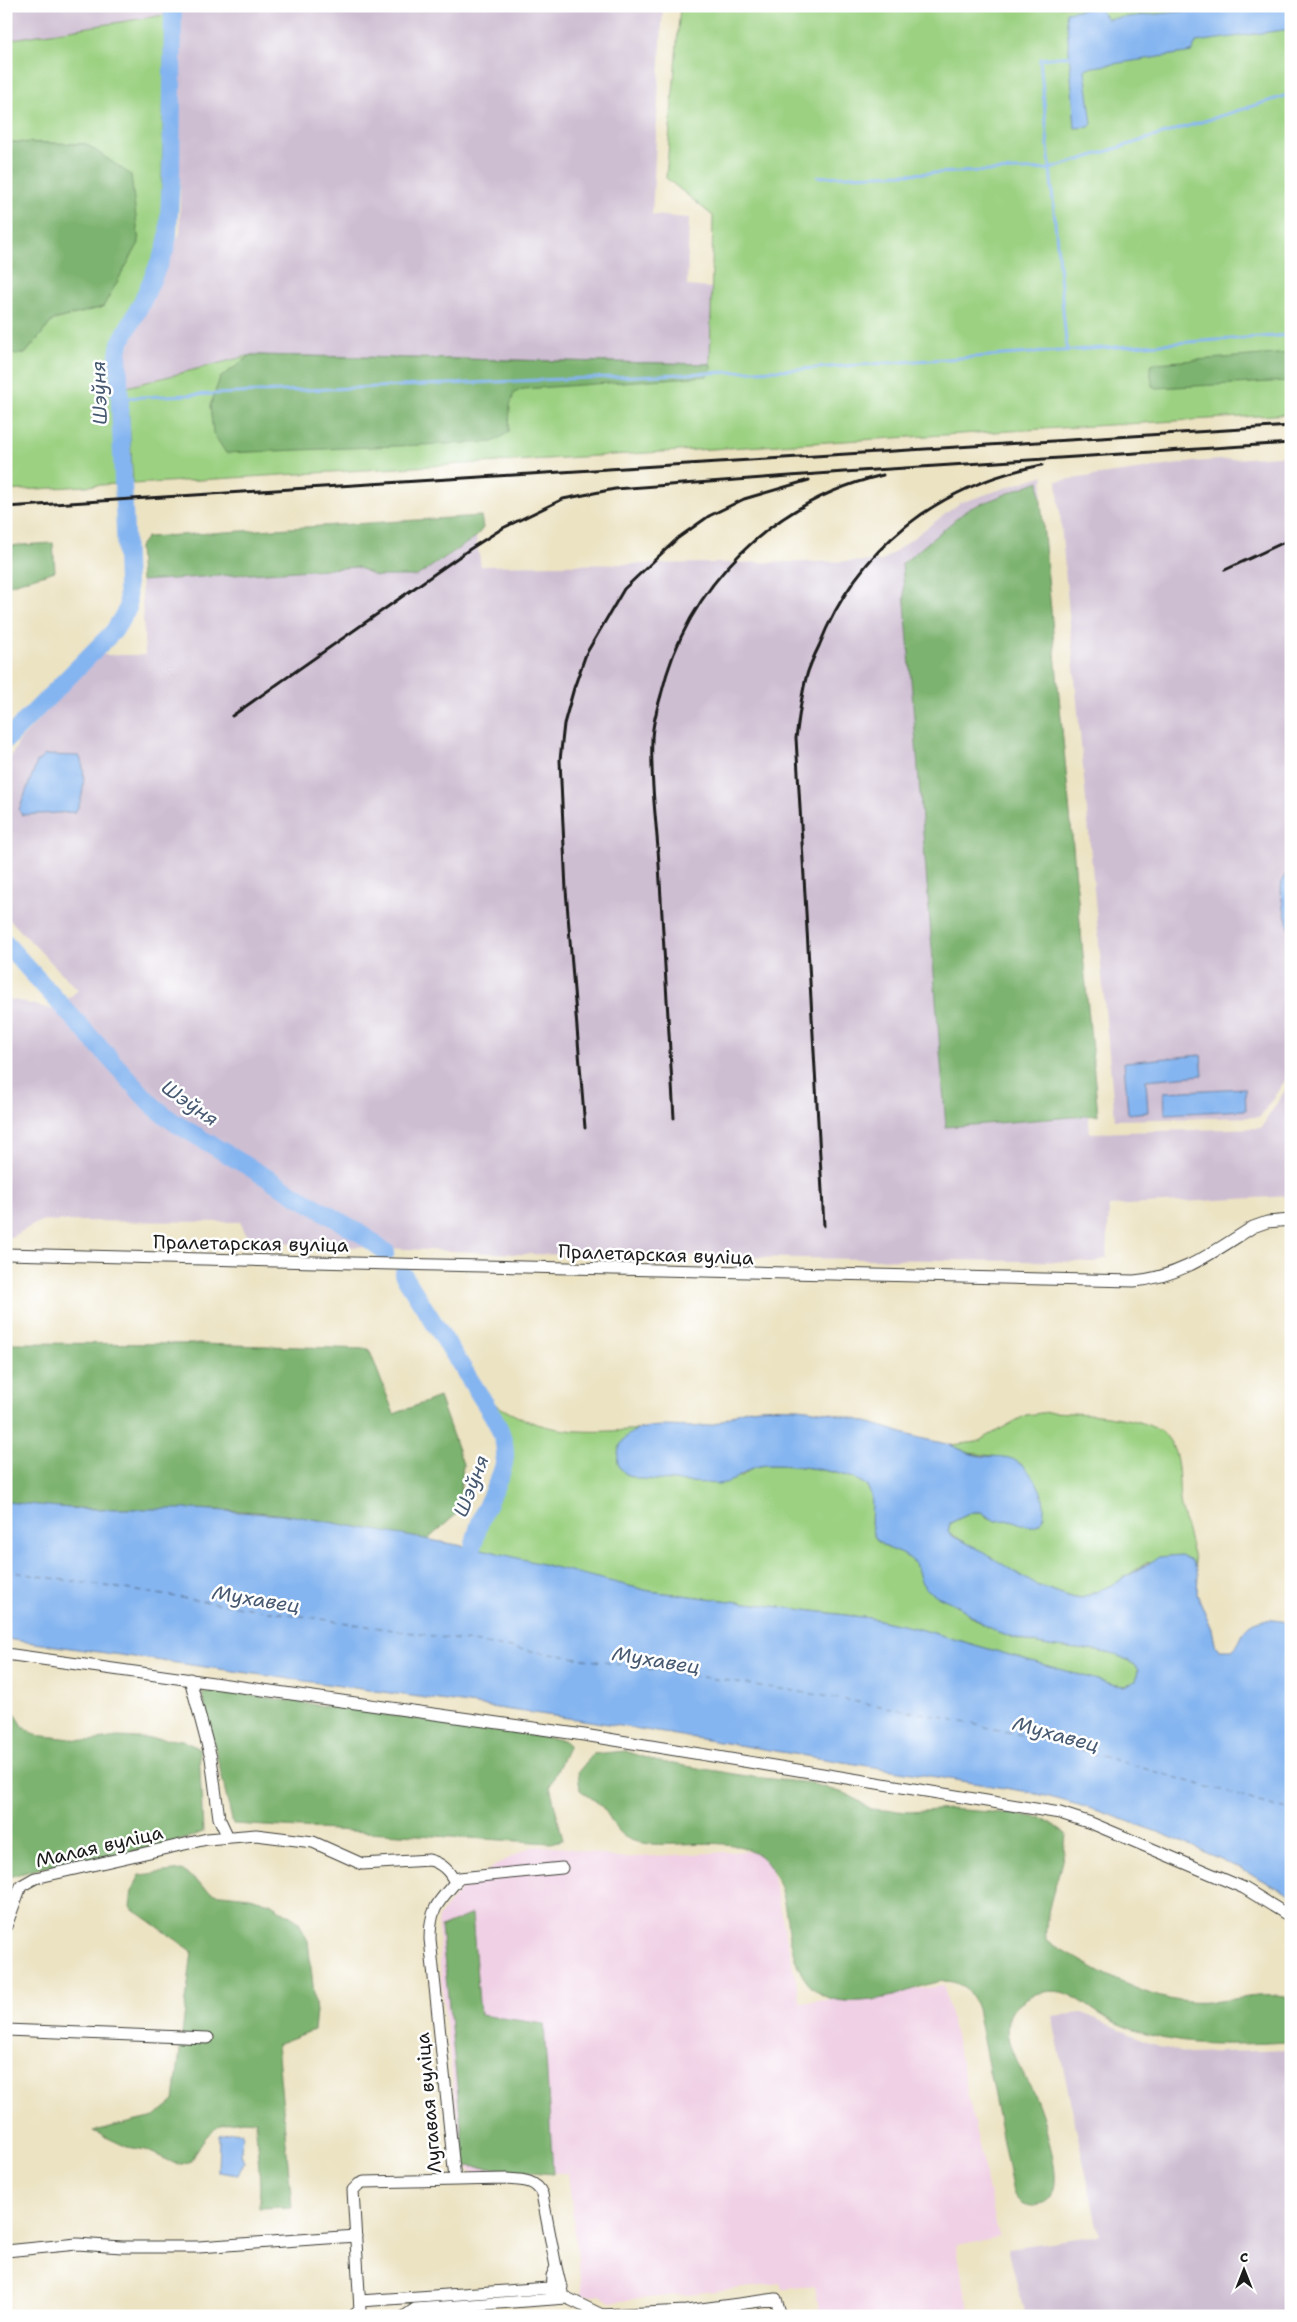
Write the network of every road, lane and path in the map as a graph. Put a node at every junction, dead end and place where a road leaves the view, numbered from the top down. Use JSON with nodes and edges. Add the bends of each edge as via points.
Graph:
{"nodes":[{"id":1,"x":1291,"y":1220,"type":"edge"},
{"id":2,"x":6,"y":1254,"type":"edge"},
{"id":3,"x":6,"y":1654,"type":"edge"},
{"id":4,"x":190,"y":1679,"type":"junction"},
{"id":5,"x":228,"y":1837,"type":"junction"},
{"id":6,"x":562,"y":1868,"type":"dead end"},
{"id":7,"x":455,"y":1883,"type":"junction"},
{"id":8,"x":1291,"y":1917,"type":"edge"},
{"id":9,"x":6,"y":1926,"type":"edge"},
{"id":10,"x":6,"y":2030,"type":"edge"},
{"id":11,"x":208,"y":2038,"type":"dead end"},
{"id":12,"x":455,"y":2179,"type":"junction"},
{"id":13,"x":356,"y":2236,"type":"junction"},
{"id":14,"x":6,"y":2251,"type":"edge"},
{"id":15,"x":556,"y":2287,"type":"junction"},
{"id":16,"x":556,"y":2300,"type":"junction"},
{"id":17,"x":358,"y":2309,"type":"edge"},
{"id":18,"x":405,"y":2316,"type":"edge"},
{"id":19,"x":781,"y":2316,"type":"edge"}],
"edges":[{"from":1,"to":2,"type":"street","name":"Пралетарская вуліца","via":[[1253,1227],[1175,1273],[1134,1281],[674,1273]]},
{"from":3,"to":4,"type":"street"},
{"from":4,"to":5,"type":"street","via":[[211,1758],[219,1818]]},
{"from":4,"to":8,"type":"street","via":[[584,1735],[1060,1813],[1244,1888]]},
{"from":5,"to":7,"type":"street","name":"Малая вуліца","via":[[256,1835],[313,1842],[362,1864],[436,1862],[446,1868]]},
{"from":5,"to":9,"type":"street","name":"Малая вуліца","via":[[35,1878],[21,1886]]},
{"from":6,"to":7,"type":"street","via":[[466,1876]]},
{"from":7,"to":12,"type":"street","name":"Лугавая вуліца","via":[[430,1918]]},
{"from":10,"to":11,"type":"street"},
{"from":12,"to":13,"type":"street","name":"Лугавая вуліца","via":[[359,2184],[353,2190]]},
{"from":12,"to":15,"type":"street","via":[[520,2180],[539,2187],[556,2267],[552,2276]]},
{"from":13,"to":14,"type":"street","via":[[199,2247],[77,2244]]},
{"from":13,"to":17,"type":"street","name":"Лугавая вуліца"},
{"from":15,"to":16,"type":"street"},
{"from":15,"to":17,"type":"street"},
{"from":16,"to":18,"type":"street","via":[[415,2308]]},
{"from":16,"to":19,"type":"street","via":[[567,2298],[602,2315],[686,2311],[776,2299]]}]}
